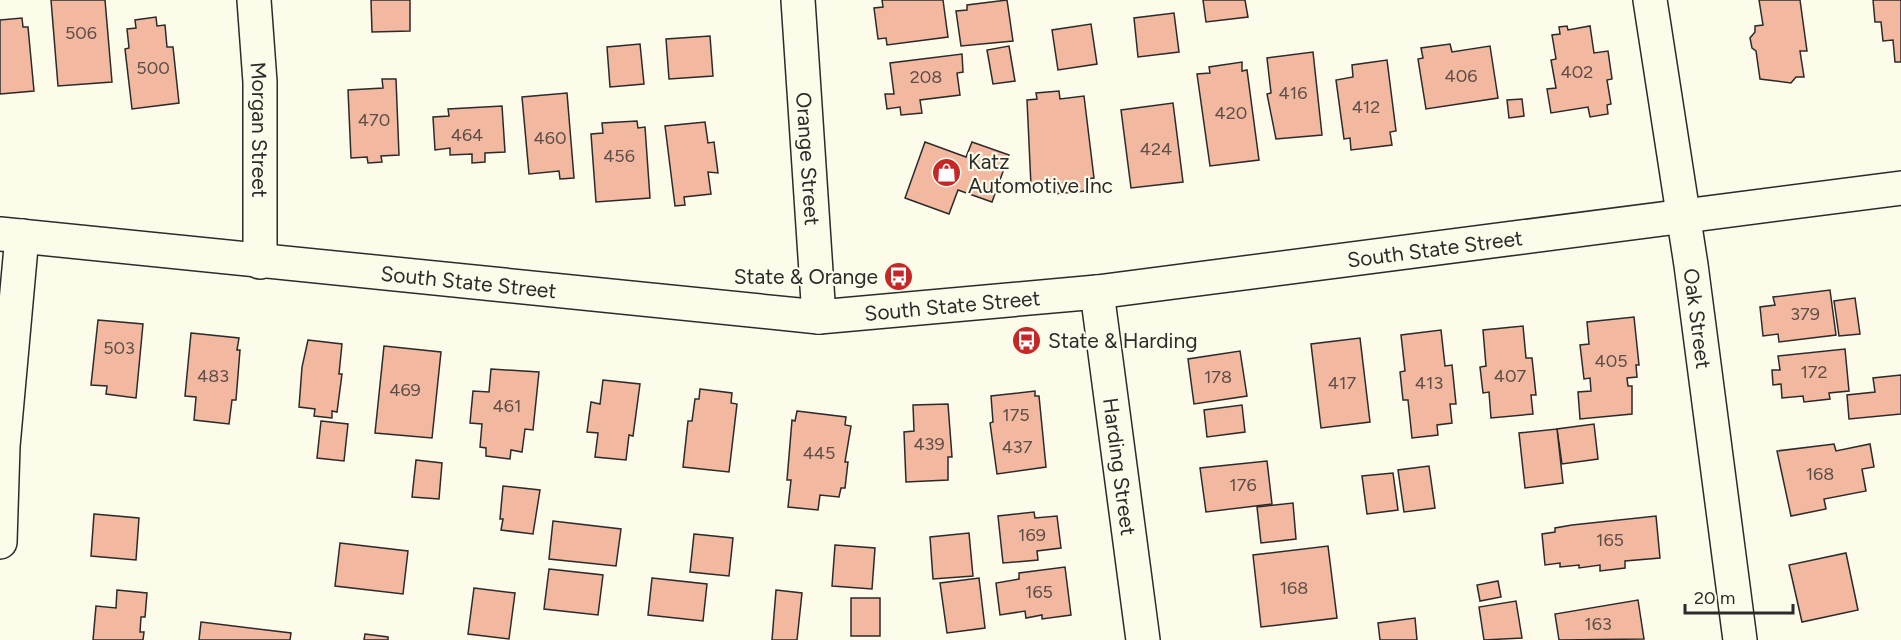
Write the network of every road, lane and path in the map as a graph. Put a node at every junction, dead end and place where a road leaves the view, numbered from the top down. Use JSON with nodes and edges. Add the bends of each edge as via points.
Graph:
{"nodes":[{"id":1,"x":254,"y":0,"type":"edge"},
{"id":2,"x":798,"y":0,"type":"edge"},
{"id":3,"x":1650,"y":0,"type":"edge"},
{"id":4,"x":1901,"y":188,"type":"edge"},
{"id":5,"x":1684,"y":215,"type":"junction"},
{"id":6,"x":11,"y":235,"type":"edge"},
{"id":7,"x":260,"y":262,"type":"junction"},
{"id":8,"x":1097,"y":292,"type":"junction"},
{"id":9,"x":819,"y":317,"type":"junction"},
{"id":10,"x":0,"y":542,"type":"edge"},
{"id":11,"x":1143,"y":640,"type":"edge"},
{"id":12,"x":1740,"y":640,"type":"edge"}],
"edges":[{"from":1,"to":7,"type":"street","name":"Morgan Street","via":[[260,82]]},
{"from":2,"to":9,"type":"street","name":"Orange Street"},
{"from":3,"to":5,"type":"street","name":"Oak Street"},
{"from":4,"to":5,"type":"street","name":"South State Street"},
{"from":5,"to":8,"type":"street","name":"South State Street"},
{"from":5,"to":12,"type":"street","name":"Oak Street"},
{"from":6,"to":7,"type":"street","name":"South State Street"},
{"from":6,"to":10,"type":"street"},
{"from":7,"to":9,"type":"street","name":"South State Street"},
{"from":8,"to":9,"type":"street","name":"South State Street"},
{"from":8,"to":11,"type":"street","name":"Harding Street"}]}
